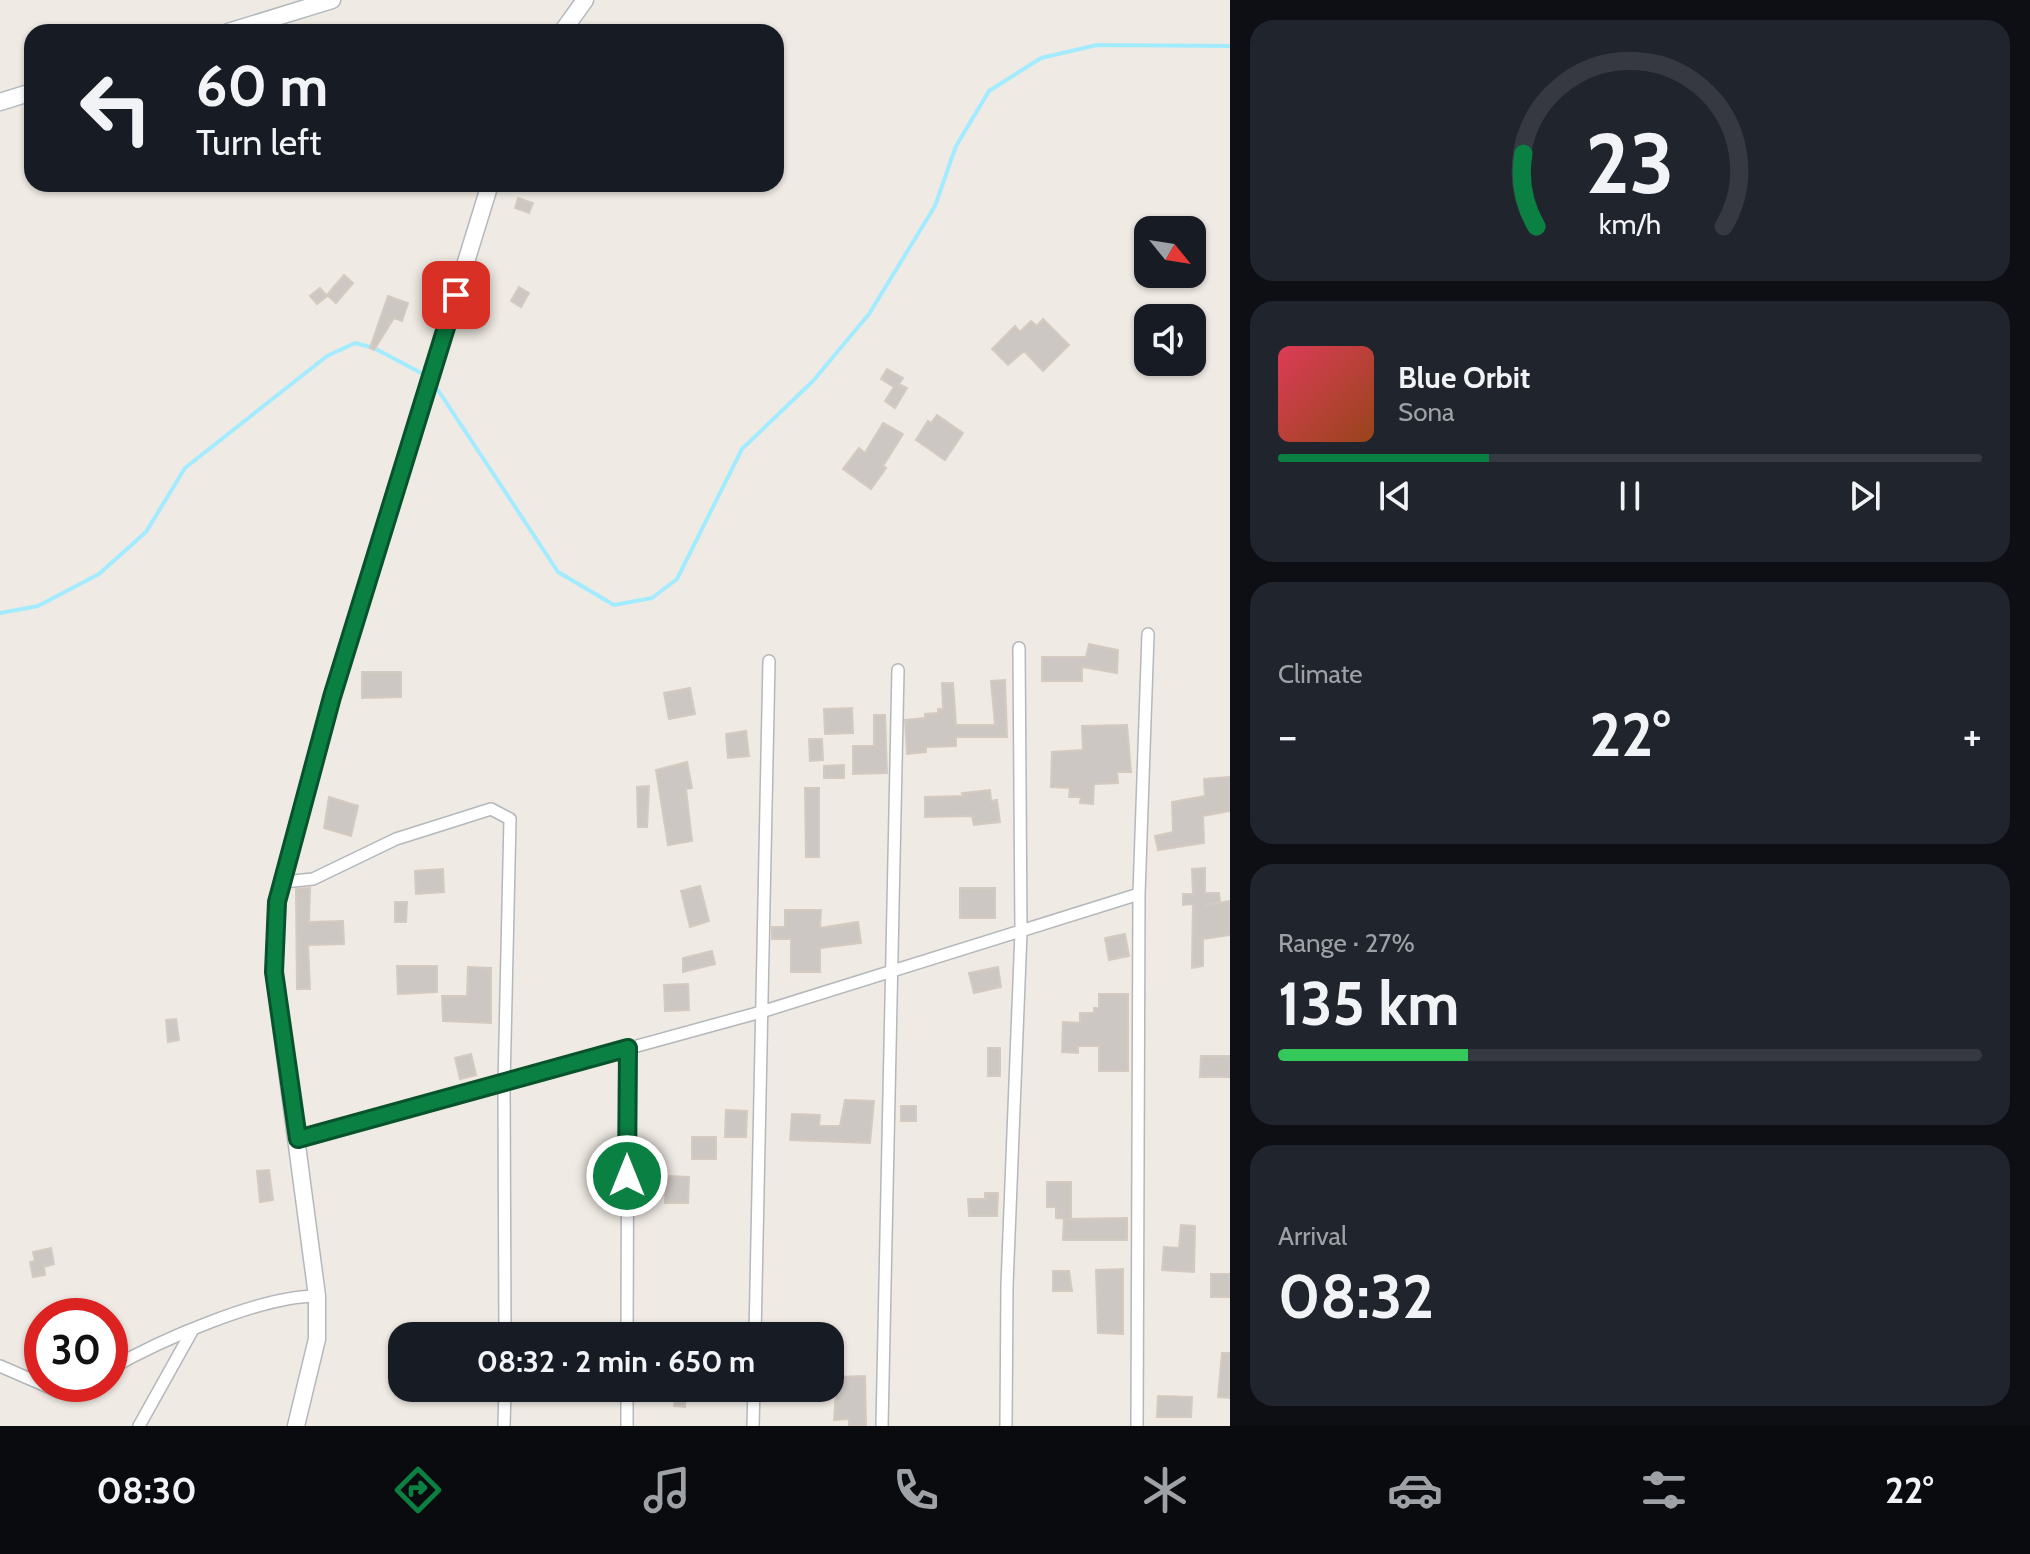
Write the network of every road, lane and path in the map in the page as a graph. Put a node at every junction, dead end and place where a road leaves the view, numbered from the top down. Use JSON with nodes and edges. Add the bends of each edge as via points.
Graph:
{"nodes":[{"id":1,"x":332,"y":0,"type":"edge"},
{"id":2,"x":585,"y":0,"type":"edge"},
{"id":3,"x":254,"y":24,"type":"edge"},
{"id":4,"x":568,"y":24,"type":"edge"},
{"id":5,"x":24,"y":94,"type":"edge"},
{"id":6,"x":0,"y":102,"type":"edge"},
{"id":7,"x":488,"y":192,"type":"edge"},
{"id":8,"x":1148,"y":634,"type":"dead end"},
{"id":9,"x":1019,"y":648,"type":"dead end"},
{"id":10,"x":769,"y":661,"type":"dead end"},
{"id":11,"x":898,"y":670,"type":"dead end"},
{"id":12,"x":284,"y":882,"type":"junction"},
{"id":13,"x":1139,"y":894,"type":"junction"},
{"id":14,"x":1021,"y":932,"type":"junction"},
{"id":15,"x":891,"y":970,"type":"junction"},
{"id":16,"x":761,"y":1012,"type":"junction"},
{"id":17,"x":628,"y":1048,"type":"junction"},
{"id":18,"x":504,"y":1085,"type":"junction"},
{"id":19,"x":298,"y":1139,"type":"junction"},
{"id":20,"x":317,"y":1296,"type":"junction"},
{"id":21,"x":505,"y":1322,"type":"edge"},
{"id":22,"x":627,"y":1322,"type":"edge"},
{"id":23,"x":755,"y":1322,"type":"edge"},
{"id":24,"x":192,"y":1331,"type":"junction"},
{"id":25,"x":128,"y":1359,"type":"edge"},
{"id":26,"x":0,"y":1366,"type":"edge"},
{"id":27,"x":24,"y":1376,"type":"edge"},
{"id":28,"x":505,"y":1402,"type":"edge"},
{"id":29,"x":627,"y":1402,"type":"edge"},
{"id":30,"x":754,"y":1402,"type":"edge"},
{"id":31,"x":139,"y":1426,"type":"edge"},
{"id":32,"x":296,"y":1426,"type":"edge"},
{"id":33,"x":504,"y":1426,"type":"edge"},
{"id":34,"x":627,"y":1426,"type":"edge"},
{"id":35,"x":753,"y":1426,"type":"edge"},
{"id":36,"x":882,"y":1426,"type":"edge"},
{"id":37,"x":1006,"y":1426,"type":"edge"},
{"id":38,"x":1137,"y":1426,"type":"edge"}],
"edges":[{"from":1,"to":3,"type":"main road"},
{"from":2,"to":4,"type":"main road"},
{"from":5,"to":6,"type":"main road"},
{"from":7,"to":12,"type":"main road","via":[[332,697]]},
{"from":8,"to":13,"type":"street"},
{"from":9,"to":14,"type":"street"},
{"from":10,"to":16,"type":"street"},
{"from":11,"to":15,"type":"street"},
{"from":12,"to":18,"type":"street","via":[[313,879],[396,839],[491,809],[510,819]]},
{"from":12,"to":19,"type":"main road","via":[[277,902],[274,972]]},
{"from":13,"to":14,"type":"street"},
{"from":13,"to":38,"type":"street"},
{"from":14,"to":15,"type":"street"},
{"from":14,"to":37,"type":"street"},
{"from":15,"to":16,"type":"street"},
{"from":15,"to":36,"type":"street"},
{"from":16,"to":17,"type":"street"},
{"from":16,"to":23,"type":"street"},
{"from":17,"to":18,"type":"street"},
{"from":17,"to":22,"type":"street"},
{"from":18,"to":19,"type":"street"},
{"from":18,"to":21,"type":"street"},
{"from":19,"to":20,"type":"main road"},
{"from":20,"to":24,"type":"street","via":[[293,1296]]},
{"from":20,"to":32,"type":"main road","via":[[317,1339]]},
{"from":24,"to":25,"type":"street"},
{"from":24,"to":31,"type":"street"},
{"from":26,"to":27,"type":"street"},
{"from":28,"to":33,"type":"street"},
{"from":29,"to":34,"type":"street"},
{"from":30,"to":35,"type":"street"}]}
